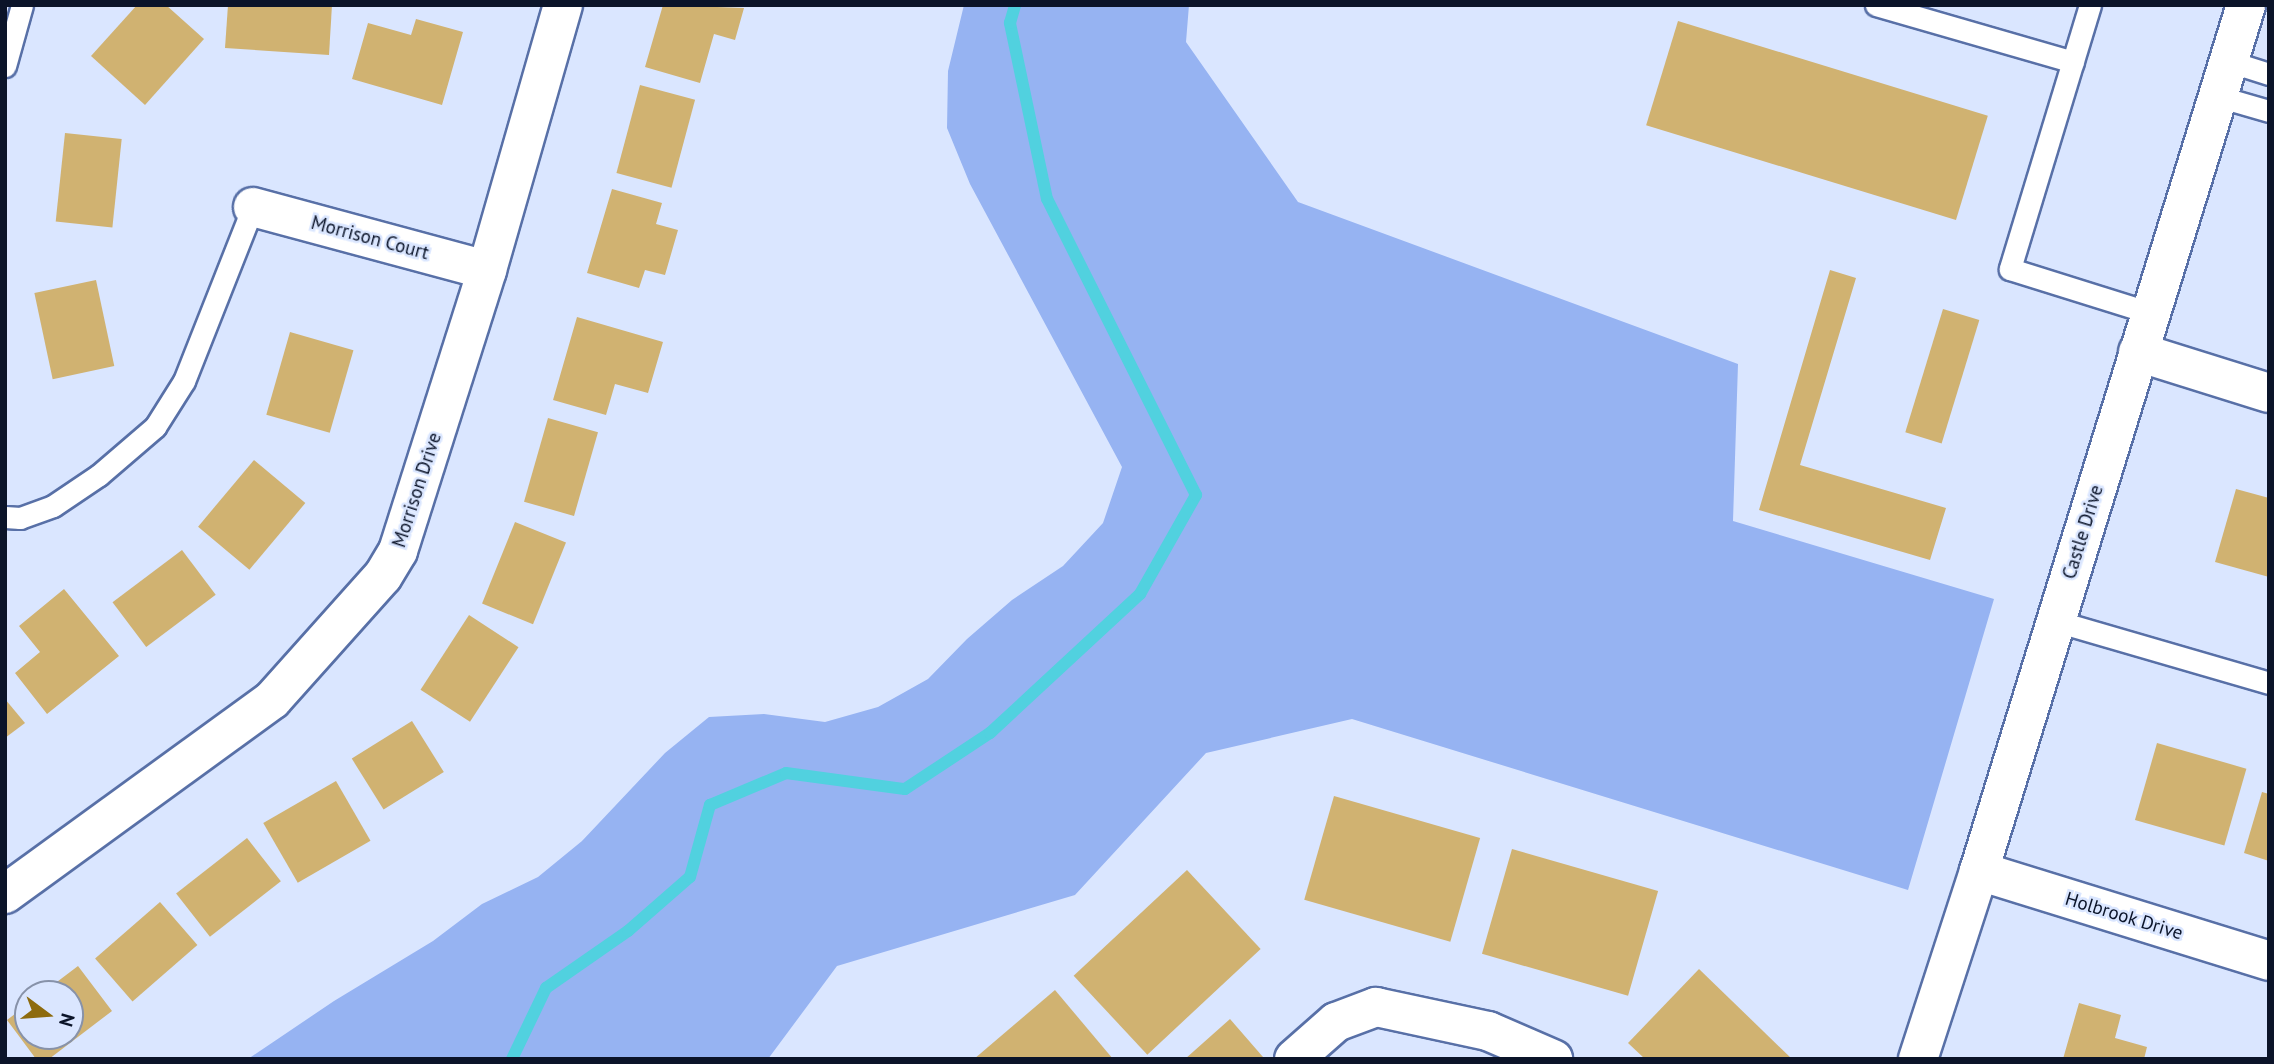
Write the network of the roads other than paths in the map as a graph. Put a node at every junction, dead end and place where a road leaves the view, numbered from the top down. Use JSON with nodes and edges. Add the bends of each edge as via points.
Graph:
{"nodes":[{"id":1,"x":22,"y":5,"type":"edge"},
{"id":2,"x":563,"y":5,"type":"edge"},
{"id":3,"x":1876,"y":5,"type":"edge"},
{"id":4,"x":2090,"y":5,"type":"edge"},
{"id":5,"x":2246,"y":5,"type":"edge"},
{"id":6,"x":2073,"y":62,"type":"junction"},
{"id":7,"x":5,"y":66,"type":"edge"},
{"id":8,"x":2269,"y":74,"type":"edge"},
{"id":9,"x":2223,"y":79,"type":"junction"},
{"id":10,"x":2269,"y":111,"type":"edge"},
{"id":11,"x":253,"y":206,"type":"joint"},
{"id":12,"x":487,"y":270,"type":"junction"},
{"id":13,"x":2150,"y":313,"type":"junction"},
{"id":14,"x":2138,"y":352,"type":"junction"},
{"id":15,"x":2269,"y":393,"type":"edge"},
{"id":16,"x":5,"y":517,"type":"edge"},
{"id":17,"x":2056,"y":621,"type":"junction"},
{"id":18,"x":2269,"y":683,"type":"edge"},
{"id":19,"x":1979,"y":871,"type":"junction"},
{"id":20,"x":5,"y":894,"type":"edge"},
{"id":21,"x":2269,"y":961,"type":"edge"},
{"id":22,"x":1294,"y":1059,"type":"edge"},
{"id":23,"x":1553,"y":1059,"type":"edge"},
{"id":24,"x":1918,"y":1059,"type":"edge"}],
"edges":[{"from":1,"to":7,"type":"lane"},
{"from":2,"to":12,"type":"street","name":"Morrison Drive"},
{"from":3,"to":6,"type":"lane"},
{"from":4,"to":6,"type":"lane"},
{"from":5,"to":9,"type":"street","name":"Castle Drive"},
{"from":6,"to":13,"type":"lane","via":[[2010,270]]},
{"from":8,"to":9,"type":"lane"},
{"from":9,"to":10,"type":"lane"},
{"from":9,"to":13,"type":"street","name":"Castle Drive"},
{"from":11,"to":12,"type":"street","name":"Morrison Court"},
{"from":11,"to":16,"type":"lane","via":[[184,381],[155,427],[99,475],[52,506]]},
{"from":12,"to":20,"type":"street","name":"Morrison Drive","via":[[398,551],[383,576],[272,700]]},
{"from":13,"to":14,"type":"street","name":"Castle Drive"},
{"from":14,"to":15,"type":"street"},
{"from":14,"to":17,"type":"street","name":"Castle Drive"},
{"from":17,"to":18,"type":"lane"},
{"from":17,"to":19,"type":"street","name":"Castle Drive"},
{"from":19,"to":21,"type":"street","name":"Holbrook Drive"},
{"from":19,"to":24,"type":"street","name":"Castle Drive"},
{"from":22,"to":23,"type":"street","via":[[1336,1022],[1376,1007],[1488,1031]]}]}
